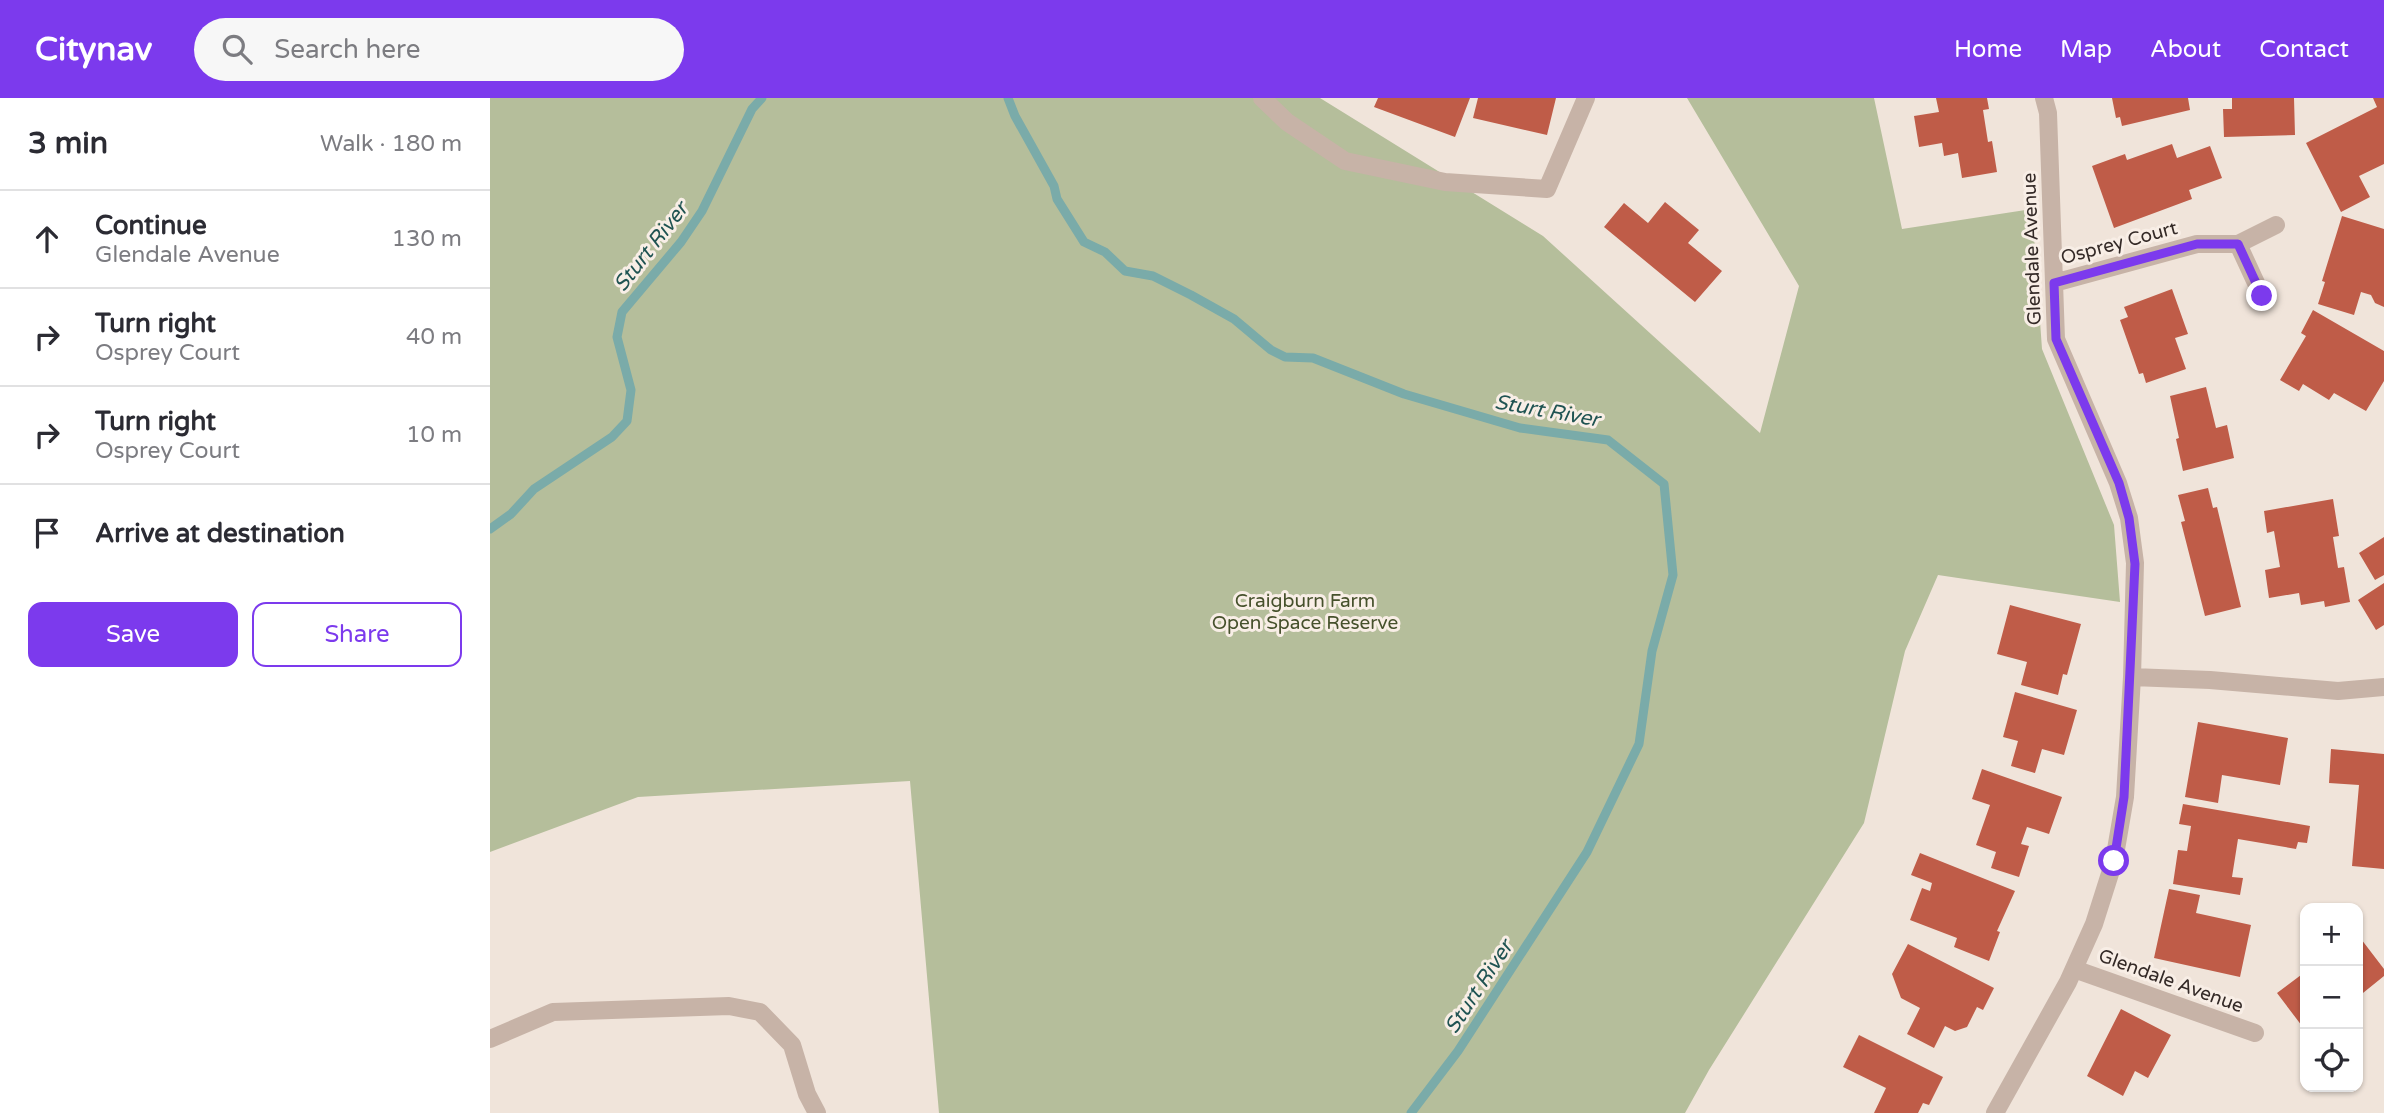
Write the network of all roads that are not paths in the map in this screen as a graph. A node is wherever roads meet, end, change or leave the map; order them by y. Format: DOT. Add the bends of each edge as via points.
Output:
graph roads {
  1 [pos="1262,98"];
  2 [pos="1587,98"];
  3 [pos="2044,98"];
  4 [pos="2276,225"];
  5 [pos="2238,244"];
  6 [pos="2054,283"];
  7 [pos="2262,296"];
  8 [pos="2132,677"];
  9 [pos="2384,687"];
  10 [pos="2074,969"];
  11 [pos="2255,1033"];
  12 [pos="490,1039"];
  13 [pos="817,1113"];
  14 [pos="1995,1113"];
  1 -- 2 [label="street" via="1287,122 1345,161 1445,181 1547,189"];
  3 -- 6 [label="street, Glendale Avenue"];
  4 -- 5 [label="street, Osprey Court"];
  5 -- 6 [label="street, Osprey Court" via="2197,244"];
  5 -- 7 [label="street"];
  6 -- 8 [label="street, Glendale Avenue" via="2056,339 2119,483 2129,518 2135,564"];
  8 -- 9 [label="street" via="2338,691"];
  8 -- 10 [label="street, Glendale Avenue" via="2124,797 2114,861"];
  10 -- 11 [label="street, Glendale Avenue"];
  10 -- 14 [label="street, Glendale Avenue"];
  12 -- 13 [label="street" via="553,1012 729,1006 760,1012 792,1045"];
}
